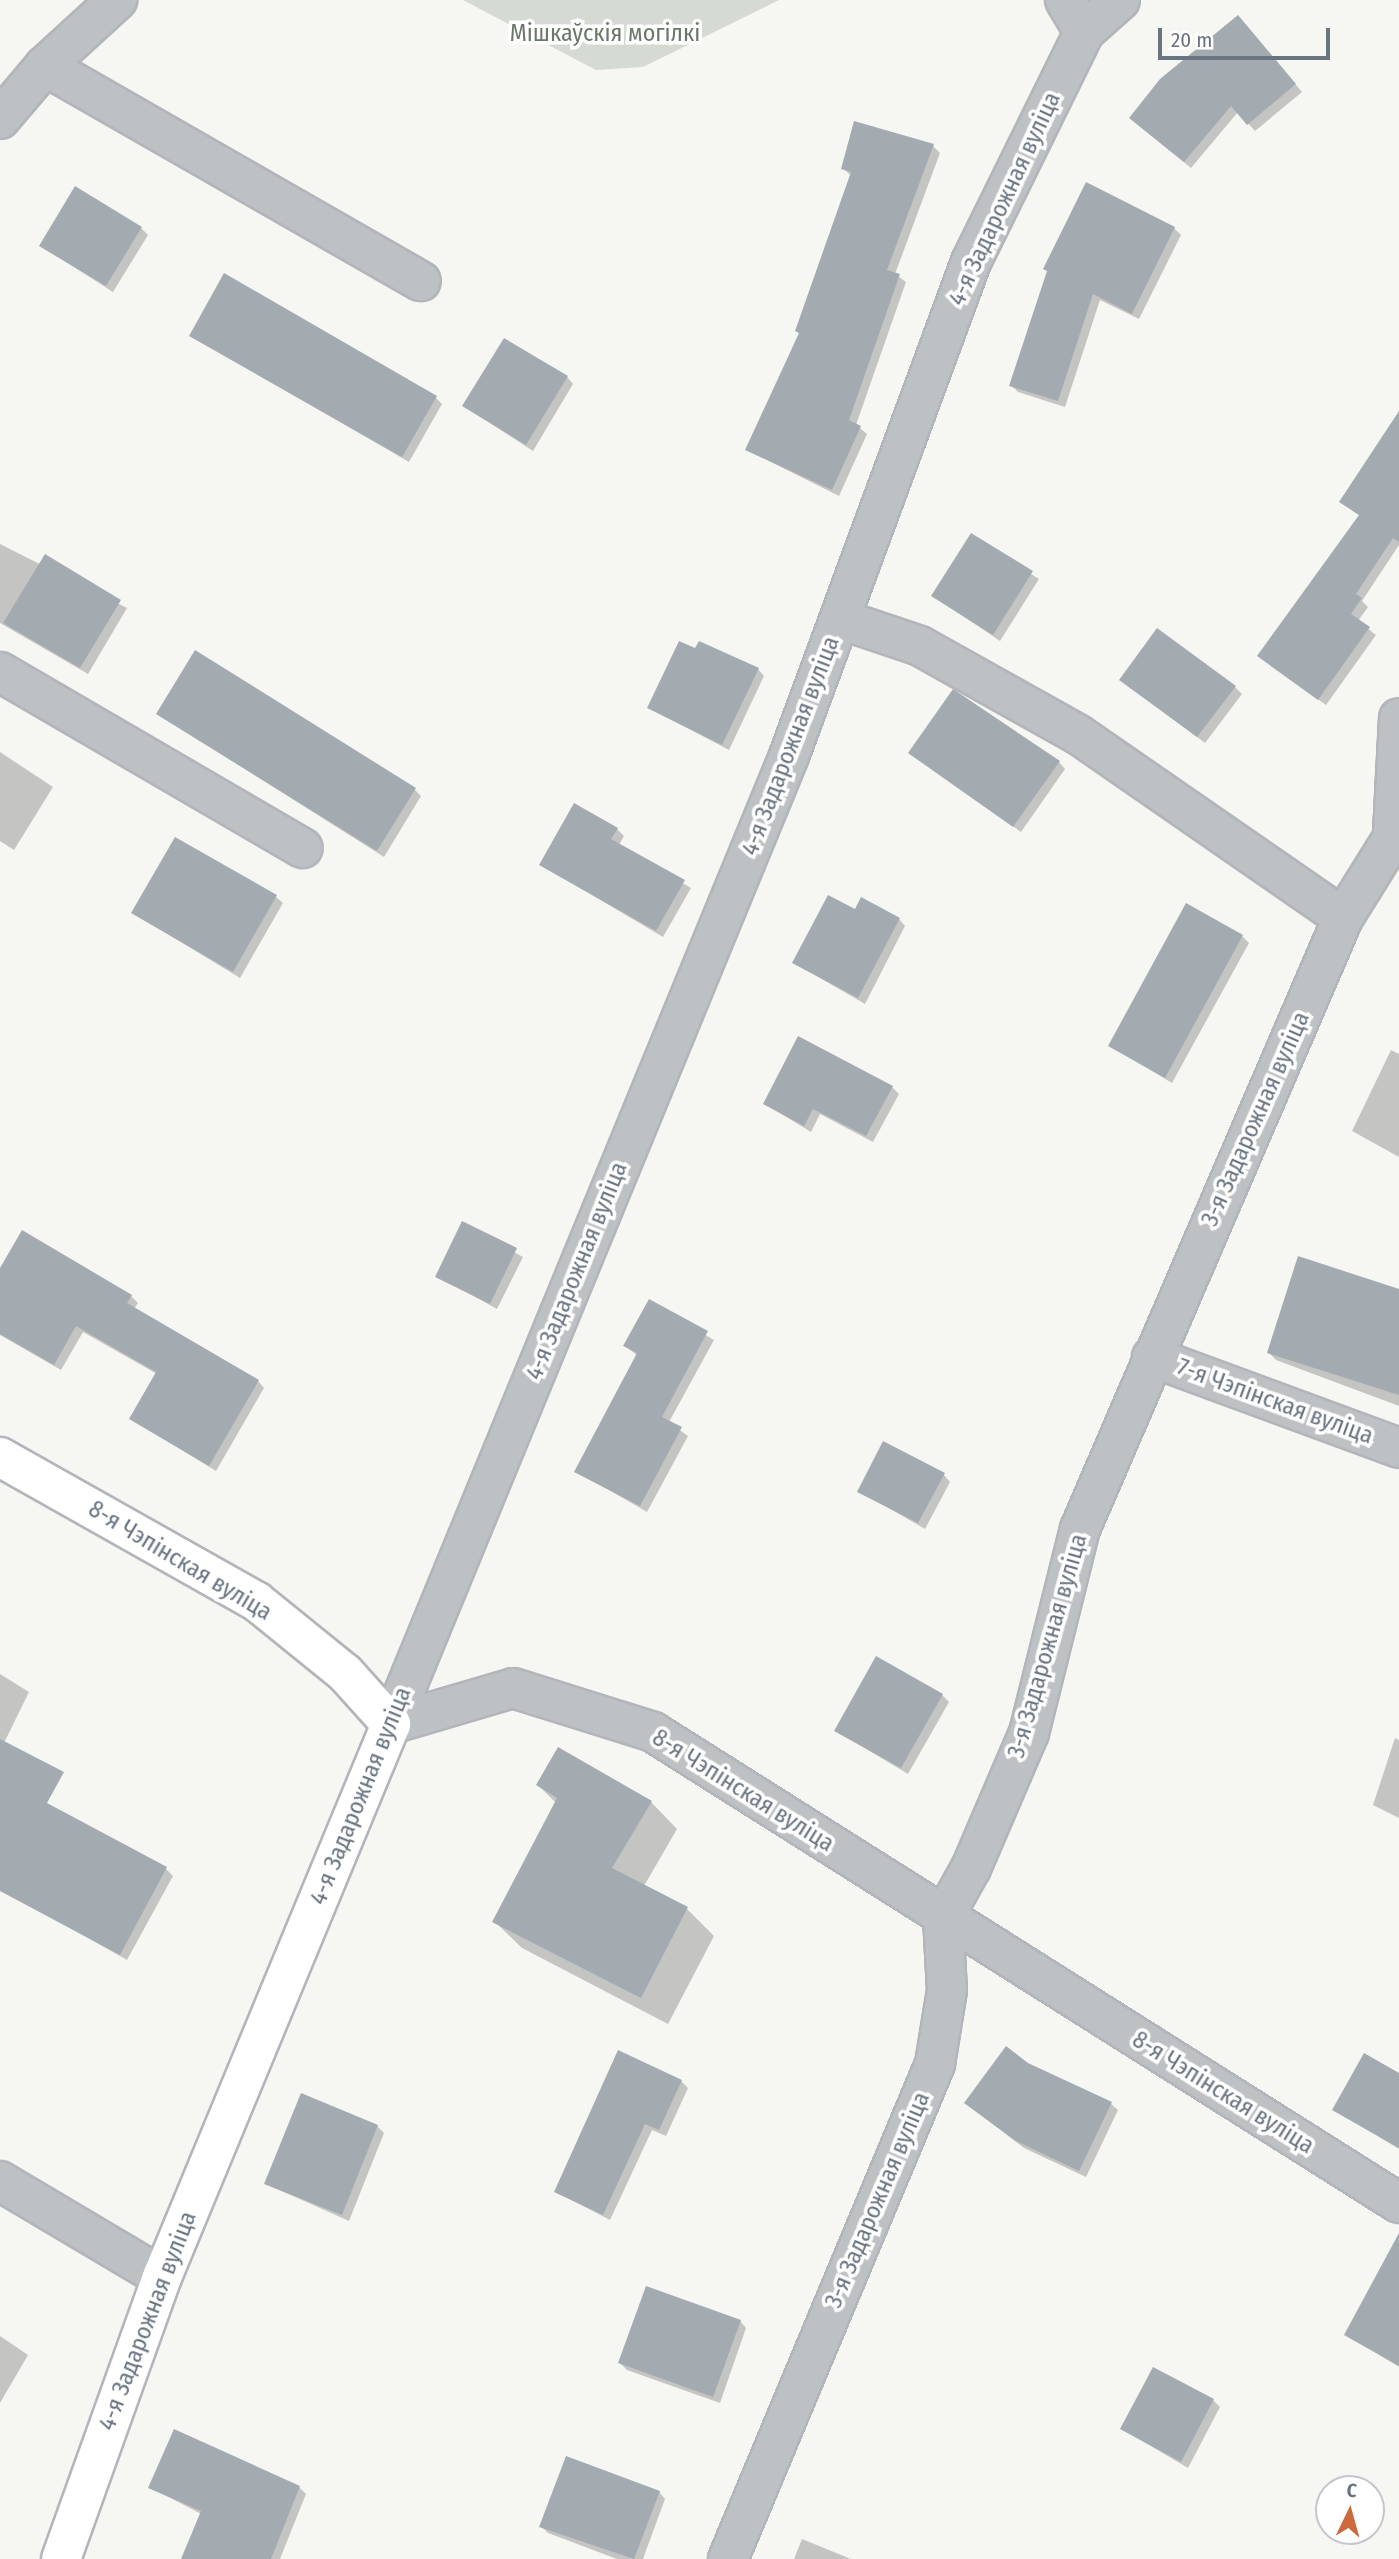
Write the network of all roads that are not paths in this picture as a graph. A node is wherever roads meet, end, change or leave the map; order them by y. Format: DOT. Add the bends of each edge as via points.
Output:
graph roads {
  1 [pos="1065,0"];
  2 [pos="1120,0"];
  3 [pos="102,5"];
  4 [pos="1084,32"];
  5 [pos="45,66"];
  6 [pos="0,119"];
  7 [pos="421,281"];
  8 [pos="840,619"];
  9 [pos="0,672"];
  10 [pos="1399,718"];
  11 [pos="1396,830"];
  12 [pos="302,848"];
  13 [pos="1343,918"];
  14 [pos="1152,1357"];
  15 [pos="1399,1448"];
  16 [pos="0,1457"];
  17 [pos="391,1724"];
  18 [pos="943,1918"];
  19 [pos="0,2181"];
  20 [pos="1399,2203"];
  21 [pos="162,2277"];
  22 [pos="61,2559"];
  23 [pos="728,2559"];
  1 -- 4 [label="street"];
  2 -- 4 [label="street, 4-я Задарожная вуліца"];
  3 -- 5 [label="street"];
  4 -- 8 [label="street, 4-я Задарожная вуліца" via="971,262"];
  5 -- 6 [label="street"];
  5 -- 7 [label="street"];
  8 -- 13 [label="street" via="919,646 1079,735"];
  8 -- 17 [label="street, 4-я Задарожная вуліца" via="779,782"];
  9 -- 12 [label="street"];
  10 -- 11 [label="street"];
  11 -- 13 [label="street, 3-я Задарожная вуліца"];
  13 -- 14 [label="street, 3-я Задарожная вуліца"];
  14 -- 15 [label="street, 7-я Чэпінская вуліца"];
  14 -- 18 [label="street, 3-я Задарожная вуліца" via="1080,1529 1029,1733 971,1868"];
  16 -- 17 [label="main road, 8-я Чэпінская вуліца" via="256,1601 345,1673"];
  17 -- 18 [label="street, 8-я Чэпінская вуліца" via="513,1688 653,1732"];
  17 -- 21 [label="main road, 4-я Задарожная вуліца"];
  18 -- 20 [label="street, 8-я Чэпінская вуліца"];
  18 -- 23 [label="street, 3-я Задарожная вуліца" via="947,1990 935,2064"];
  19 -- 21 [label="street"];
  21 -- 22 [label="main road, 4-я Задарожная вуліца"];
}
